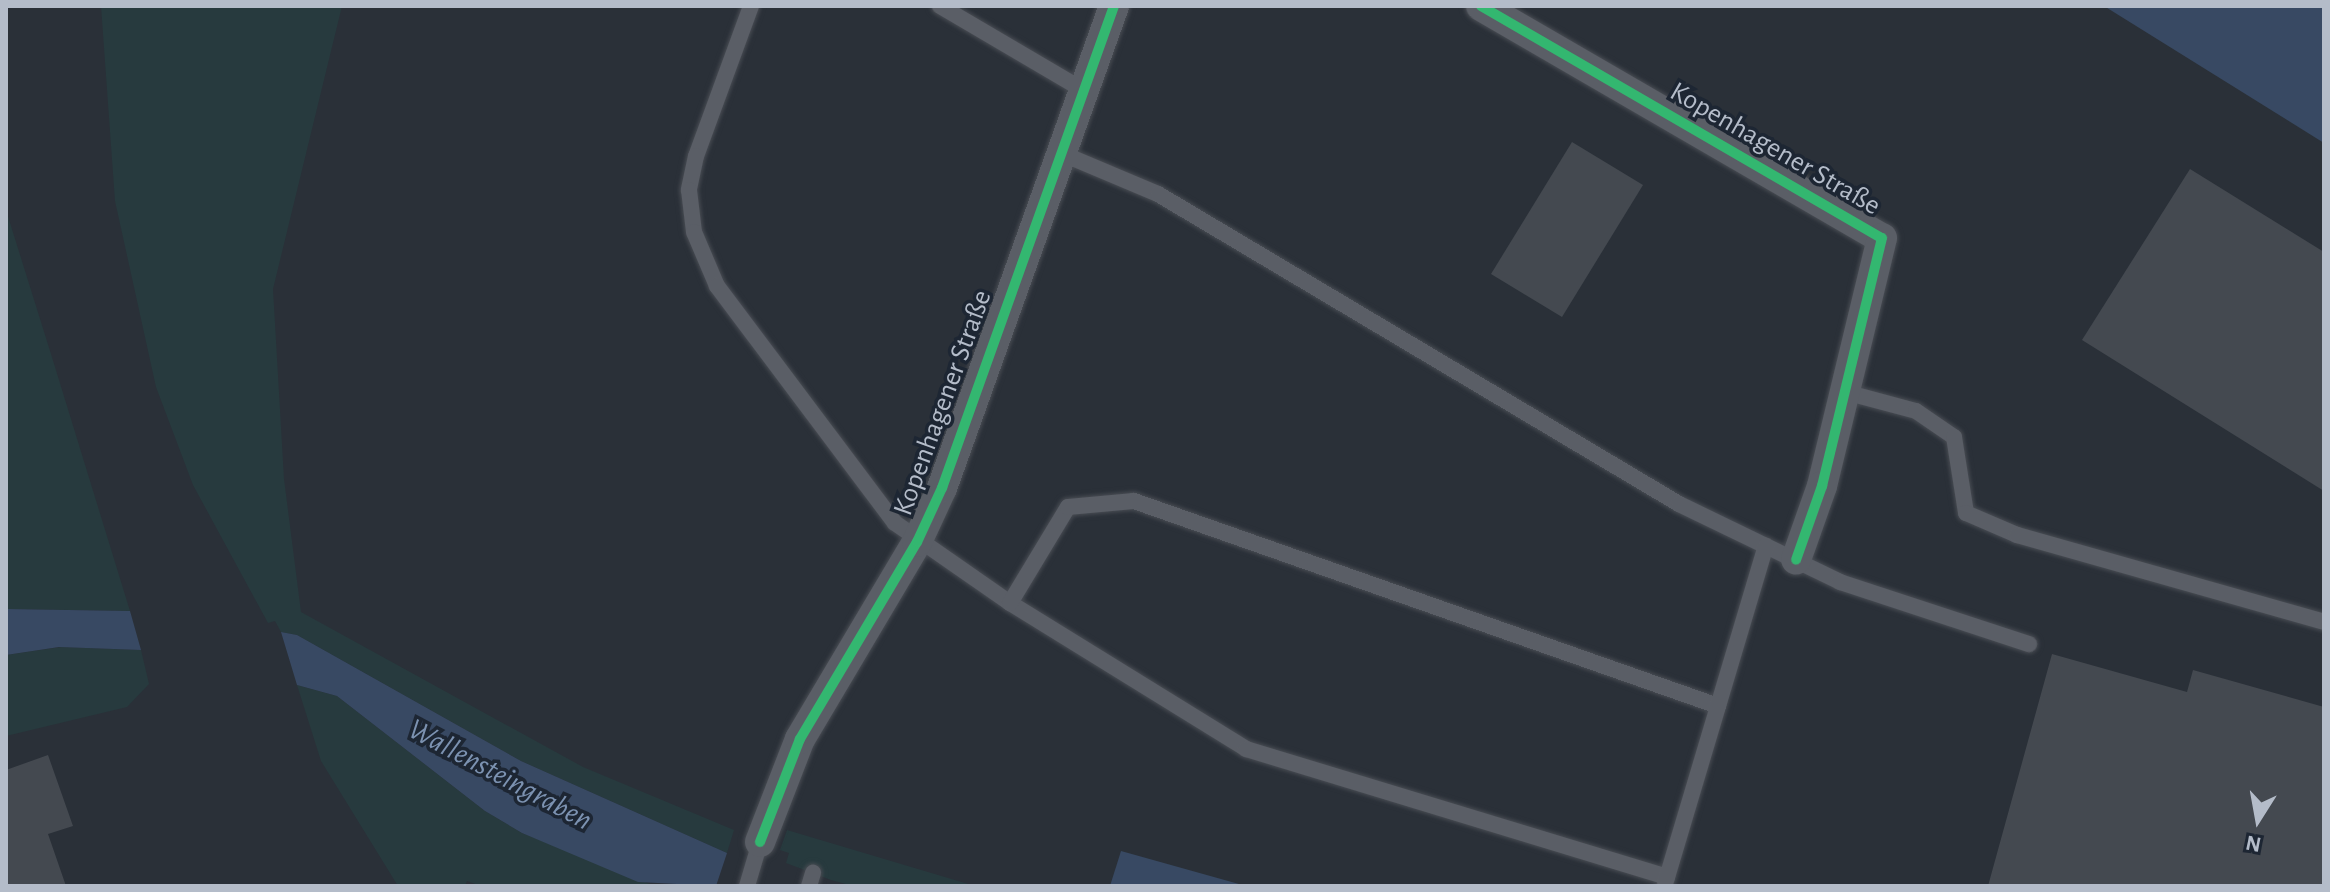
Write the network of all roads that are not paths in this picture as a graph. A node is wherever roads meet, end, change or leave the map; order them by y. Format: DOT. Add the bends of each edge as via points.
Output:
graph roads {
  1 [pos="751,6"];
  2 [pos="940,6"];
  3 [pos="1114,6"];
  4 [pos="1481,6"];
  5 [pos="1085,91"];
  6 [pos="1063,154"];
  7 [pos="1845,392"];
  8 [pos="917,542"];
  9 [pos="1766,546"];
  10 [pos="1796,560"];
  11 [pos="1010,603"];
  12 [pos="2324,622"];
  13 [pos="2029,644"];
  14 [pos="1718,706"];
  15 [pos="760,842"];
  16 [pos="1666,881"];
  17 [pos="747,886"];
  1 -- 8 [label="lane" via="696,156 689,190 694,232 717,286 795,395 895,523"];
  2 -- 5 [label="lane"];
  3 -- 5 [label="street, Kopenhagener Straße"];
  4 -- 7 [label="street, Kopenhagener Straße" via="1882,238"];
  5 -- 6 [label="street, Kopenhagener Straße"];
  6 -- 8 [label="street, Kopenhagener Straße" via="942,488"];
  6 -- 9 [label="lane" via="1158,194 1679,504"];
  7 -- 10 [label="street, Kopenhagener Straße"];
  7 -- 12 [label="lane" via="1916,411 1954,437 1966,513 2017,535"];
  8 -- 11 [label="lane"];
  8 -- 15 [label="street, Kopenhagener Straße" via="800,739"];
  9 -- 10 [label="lane"];
  9 -- 14 [label="lane"];
  10 -- 13 [label="lane" via="1840,582"];
  11 -- 14 [label="lane" via="1068,507 1134,501"];
  11 -- 16 [label="lane" via="1246,749"];
  14 -- 16 [label="lane"];
  15 -- 17 [label="lane"];
}
